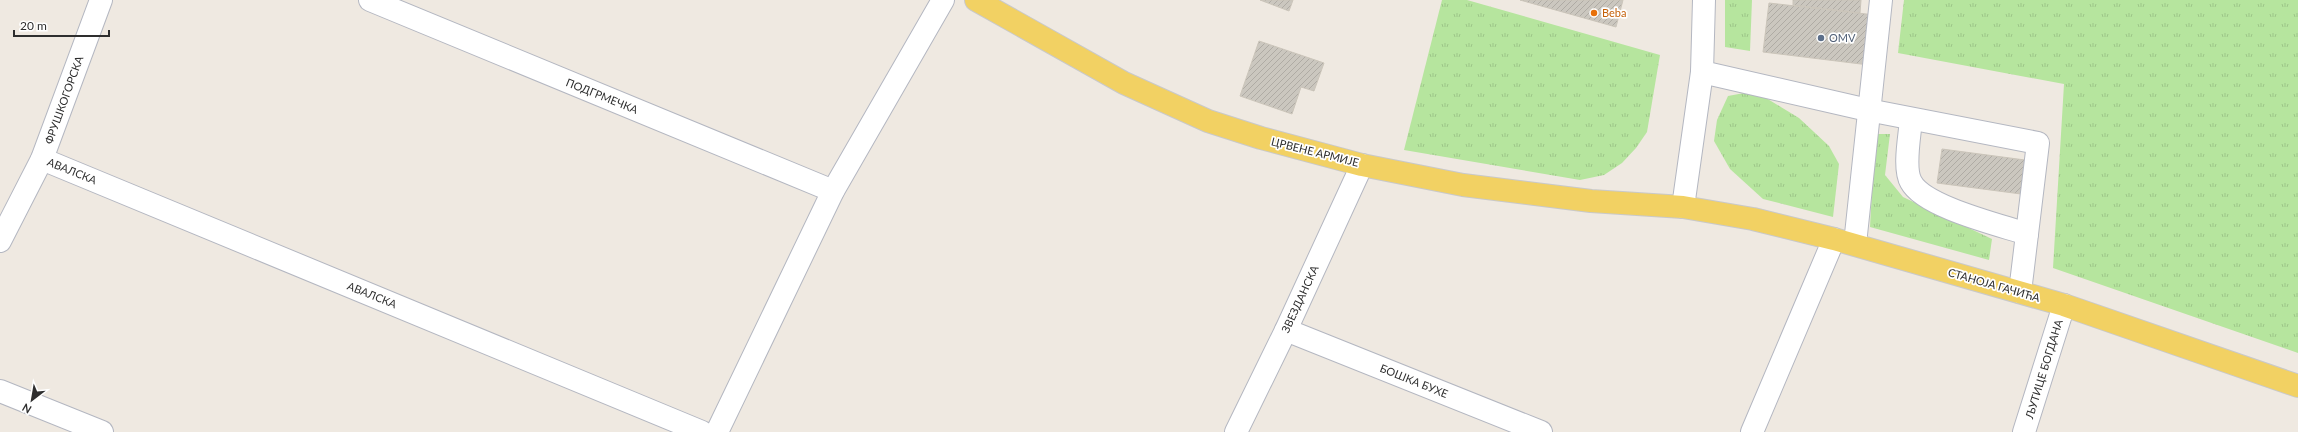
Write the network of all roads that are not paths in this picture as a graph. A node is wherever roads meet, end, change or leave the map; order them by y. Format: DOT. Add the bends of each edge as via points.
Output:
graph roads {
  1 [pos="101,0"];
  2 [pos="370,0"];
  3 [pos="944,0"];
  4 [pos="976,0"];
  5 [pos="1704,0"];
  6 [pos="1881,0"];
  7 [pos="1702,72"];
  8 [pos="1868,110"];
  9 [pos="1911,118"];
  10 [pos="42,159"];
  11 [pos="1362,165"];
  12 [pos="833,191"];
  13 [pos="1683,207"];
  14 [pos="2027,234"];
  15 [pos="1834,239"];
  16 [pos="0,241"];
  17 [pos="1855,244"];
  18 [pos="2020,292"];
  19 [pos="2064,305"];
  20 [pos="1286,330"];
  21 [pos="2298,386"];
  22 [pos="0,390"];
  23 [pos="102,432"];
  24 [pos="702,432"];
  25 [pos="717,432"];
  26 [pos="1236,432"];
  27 [pos="1541,432"];
  28 [pos="1752,432"];
  29 [pos="2024,432"];
  1 -- 10 [label="street, ФРУШКОГОРСКА"];
  2 -- 12 [label="street, ПОДГРМЕЧКА"];
  3 -- 12 [label="street"];
  4 -- 11 [label="main road, ЦРВЕНЕ АРМИЈЕ" via="1124,83 1180,108 1261,138"];
  5 -- 7 [label="street"];
  6 -- 8 [label="street"];
  7 -- 8 [label="street"];
  7 -- 13 [label="street"];
  8 -- 9 [label="street"];
  8 -- 17 [label="street"];
  9 -- 14 [label="street" via="1908,169 1911,183 1926,198"];
  9 -- 14 [label="street" via="2038,143"];
  10 -- 16 [label="street, ФРУШКОГОРСКА"];
  10 -- 24 [label="street, АВАЛСКА"];
  11 -- 13 [label="main road, ЦРВЕНЕ АРМИЈЕ" via="1486,188 1591,201"];
  11 -- 20 [label="street, ЗВЕЗДАНСКА"];
  12 -- 25 [label="street"];
  13 -- 15 [label="main road, СТАНОЈА ГАЧИЋА" via="1753,219"];
  14 -- 18 [label="street"];
  15 -- 17 [label="main road, СТАНОЈА ГАЧИЋА"];
  15 -- 28 [label="street"];
  17 -- 18 [label="main road, СТАНОЈА ГАЧИЋА"];
  18 -- 19 [label="main road, СТАНОЈА ГАЧИЋА"];
  19 -- 21 [label="main road, СТАНОЈА ГАЧИЋА"];
  19 -- 29 [label="street, ЉУТИЦЕ БОГДАНА"];
  20 -- 26 [label="street, ЗВЕЗДАНСКА"];
  20 -- 27 [label="street, БОШКА БУХЕ"];
  22 -- 23 [label="street"];
}
